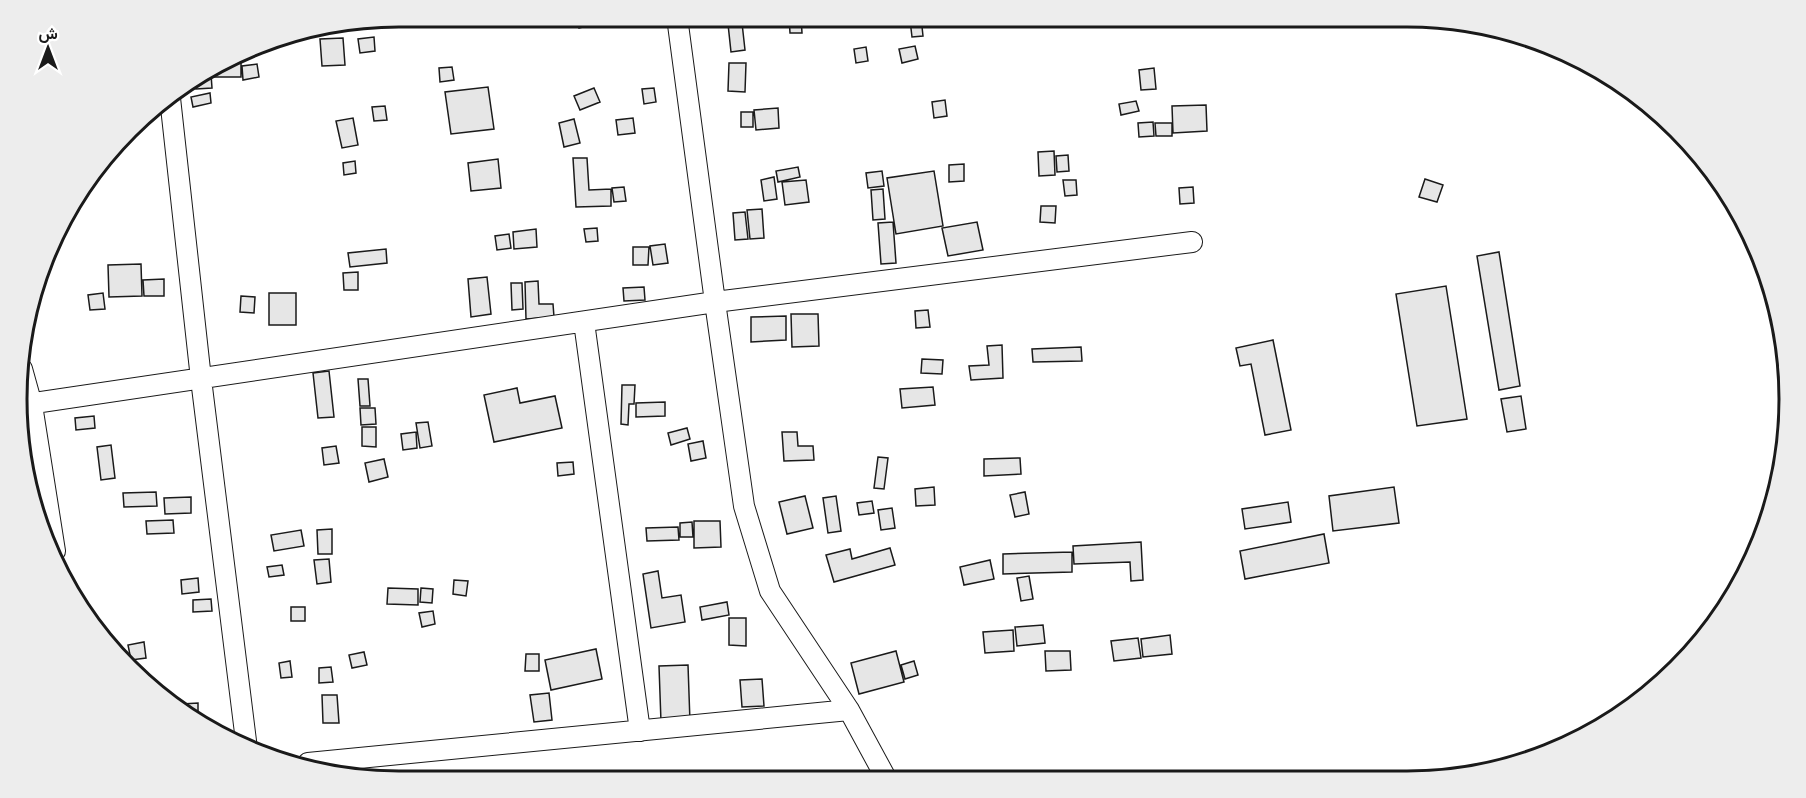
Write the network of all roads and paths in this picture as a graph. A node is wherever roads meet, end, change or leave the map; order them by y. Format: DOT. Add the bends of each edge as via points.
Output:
graph roads {
  1 [pos="678,27"];
  2 [pos="171,106"];
  3 [pos="1192,242"];
  4 [pos="715,302"];
  5 [pos="584,322"];
  6 [pos="201,379"];
  7 [pos="27,405"];
  8 [pos="28,413"];
  9 [pos="48,523"];
  10 [pos="849,710"];
  11 [pos="640,731"];
  12 [pos="246,738"];
  13 [pos="321,763"];
  14 [pos="882,771"];
  1 -- 4 [label="street"];
  2 -- 6 [label="street"];
  3 -- 4 [label="street"];
  4 -- 5 [label="street"];
  4 -- 10 [label="street" via="744,506 770,591"];
  5 -- 6 [label="street"];
  5 -- 11 [label="street"];
  6 -- 7 [label="street"];
  6 -- 12 [label="street"];
  8 -- 9 [label="street"];
  10 -- 11 [label="street"];
  10 -- 14 [label="street"];
  11 -- 13 [label="street"];
}
